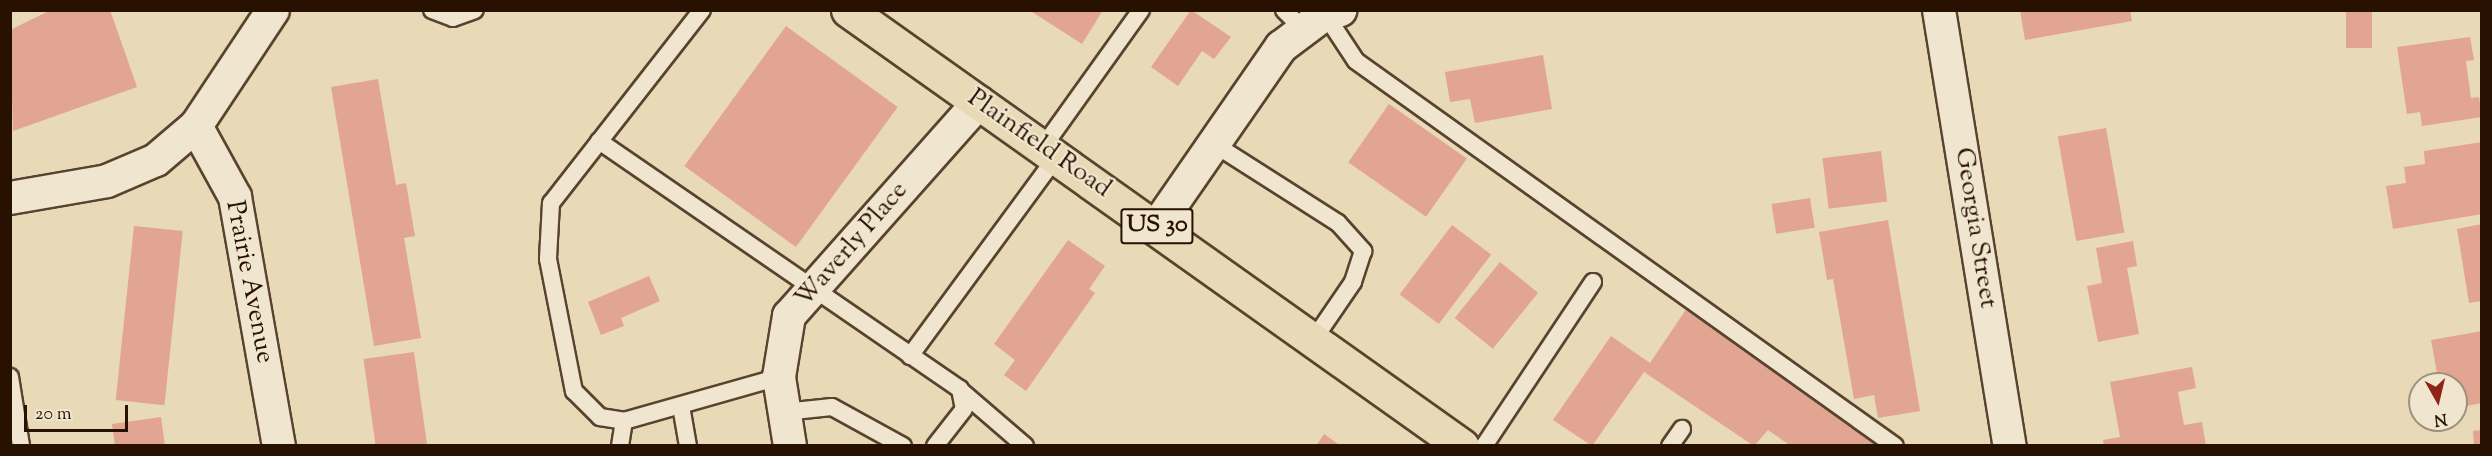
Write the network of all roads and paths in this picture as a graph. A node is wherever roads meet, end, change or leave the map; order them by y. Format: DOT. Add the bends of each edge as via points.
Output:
graph roads {
  1 [pos="273,10"];
  2 [pos="432,10"];
  3 [pos="475,10"];
  4 [pos="702,10"];
  5 [pos="848,10"];
  6 [pos="1141,10"];
  7 [pos="1940,10"];
  8 [pos="1313,16"];
  9 [pos="979,102"];
  10 [pos="196,126"];
  11 [pos="599,141"];
  12 [pos="1214,144"];
  13 [pos="1050,152"];
  14 [pos="10,198"];
  15 [pos="1157,226"];
  16 [pos="1593,282"];
  17 [pos="816,286"];
  18 [pos="1314,339"];
  19 [pos="910,356"];
  20 [pos="779,377"];
  21 [pos="10,378"];
  22 [pos="960,389"];
  23 [pos="681,406"];
  24 [pos="784,412"];
  25 [pos="624,421"];
  26 [pos="1682,429"];
  27 [pos="21,446"];
  28 [pos="279,446"];
  29 [pos="620,446"];
  30 [pos="688,446"];
  31 [pos="790,446"];
  32 [pos="903,446"];
  33 [pos="935,446"];
  34 [pos="1025,446"];
  35 [pos="1462,446"];
  36 [pos="1484,446"];
  37 [pos="1670,446"];
  38 [pos="1895,446"];
  39 [pos="2010,446"];
  1 -- 10 [label="street"];
  2 -- 3 [label="lane" via="453,18"];
  4 -- 11 [label="lane"];
  5 -- 9 [label="main road, Plainfield Road / US 30"];
  6 -- 13 [label="lane"];
  7 -- 39 [label="street, Georgia Street"];
  8 -- 12 [label="street" via="1281,46"];
  8 -- 38 [label="lane" via="1356,61"];
  9 -- 13 [label="main road, Plainfield Road / US 30"];
  9 -- 17 [label="street, Waverly Place"];
  10 -- 14 [label="street" via="156,160 107,181"];
  10 -- 28 [label="street, Prairie Avenue" via="235,197"];
  11 -- 17 [label="lane"];
  11 -- 25 [label="lane" via="550,202 548,259 573,391 600,417"];
  12 -- 15 [label="street"];
  12 -- 18 [label="lane" via="1338,223 1363,251 1353,282"];
  13 -- 15 [label="main road, Plainfield Road / US 30"];
  13 -- 19 [label="lane"];
  15 -- 18 [label="main road, Plainfield Road / US 30"];
  16 -- 36 [label="lane"];
  17 -- 19 [label="lane"];
  17 -- 20 [label="street, Waverly Place" via="789,316"];
  18 -- 35 [label="main road, Plainfield Road / US 30"];
  19 -- 22 [label="lane"];
  20 -- 23 [label="lane"];
  20 -- 24 [label="street, Waverly Place"];
  21 -- 27 [label="lane"];
  22 -- 33 [label="lane" via="964,409"];
  22 -- 34 [label="lane"];
  23 -- 25 [label="lane"];
  23 -- 30 [label="lane"];
  24 -- 31 [label="street, Waverly Place"];
  24 -- 32 [label="lane" via="832,406"];
  25 -- 29 [label="lane"];
  26 -- 37 [label="lane"];
}
